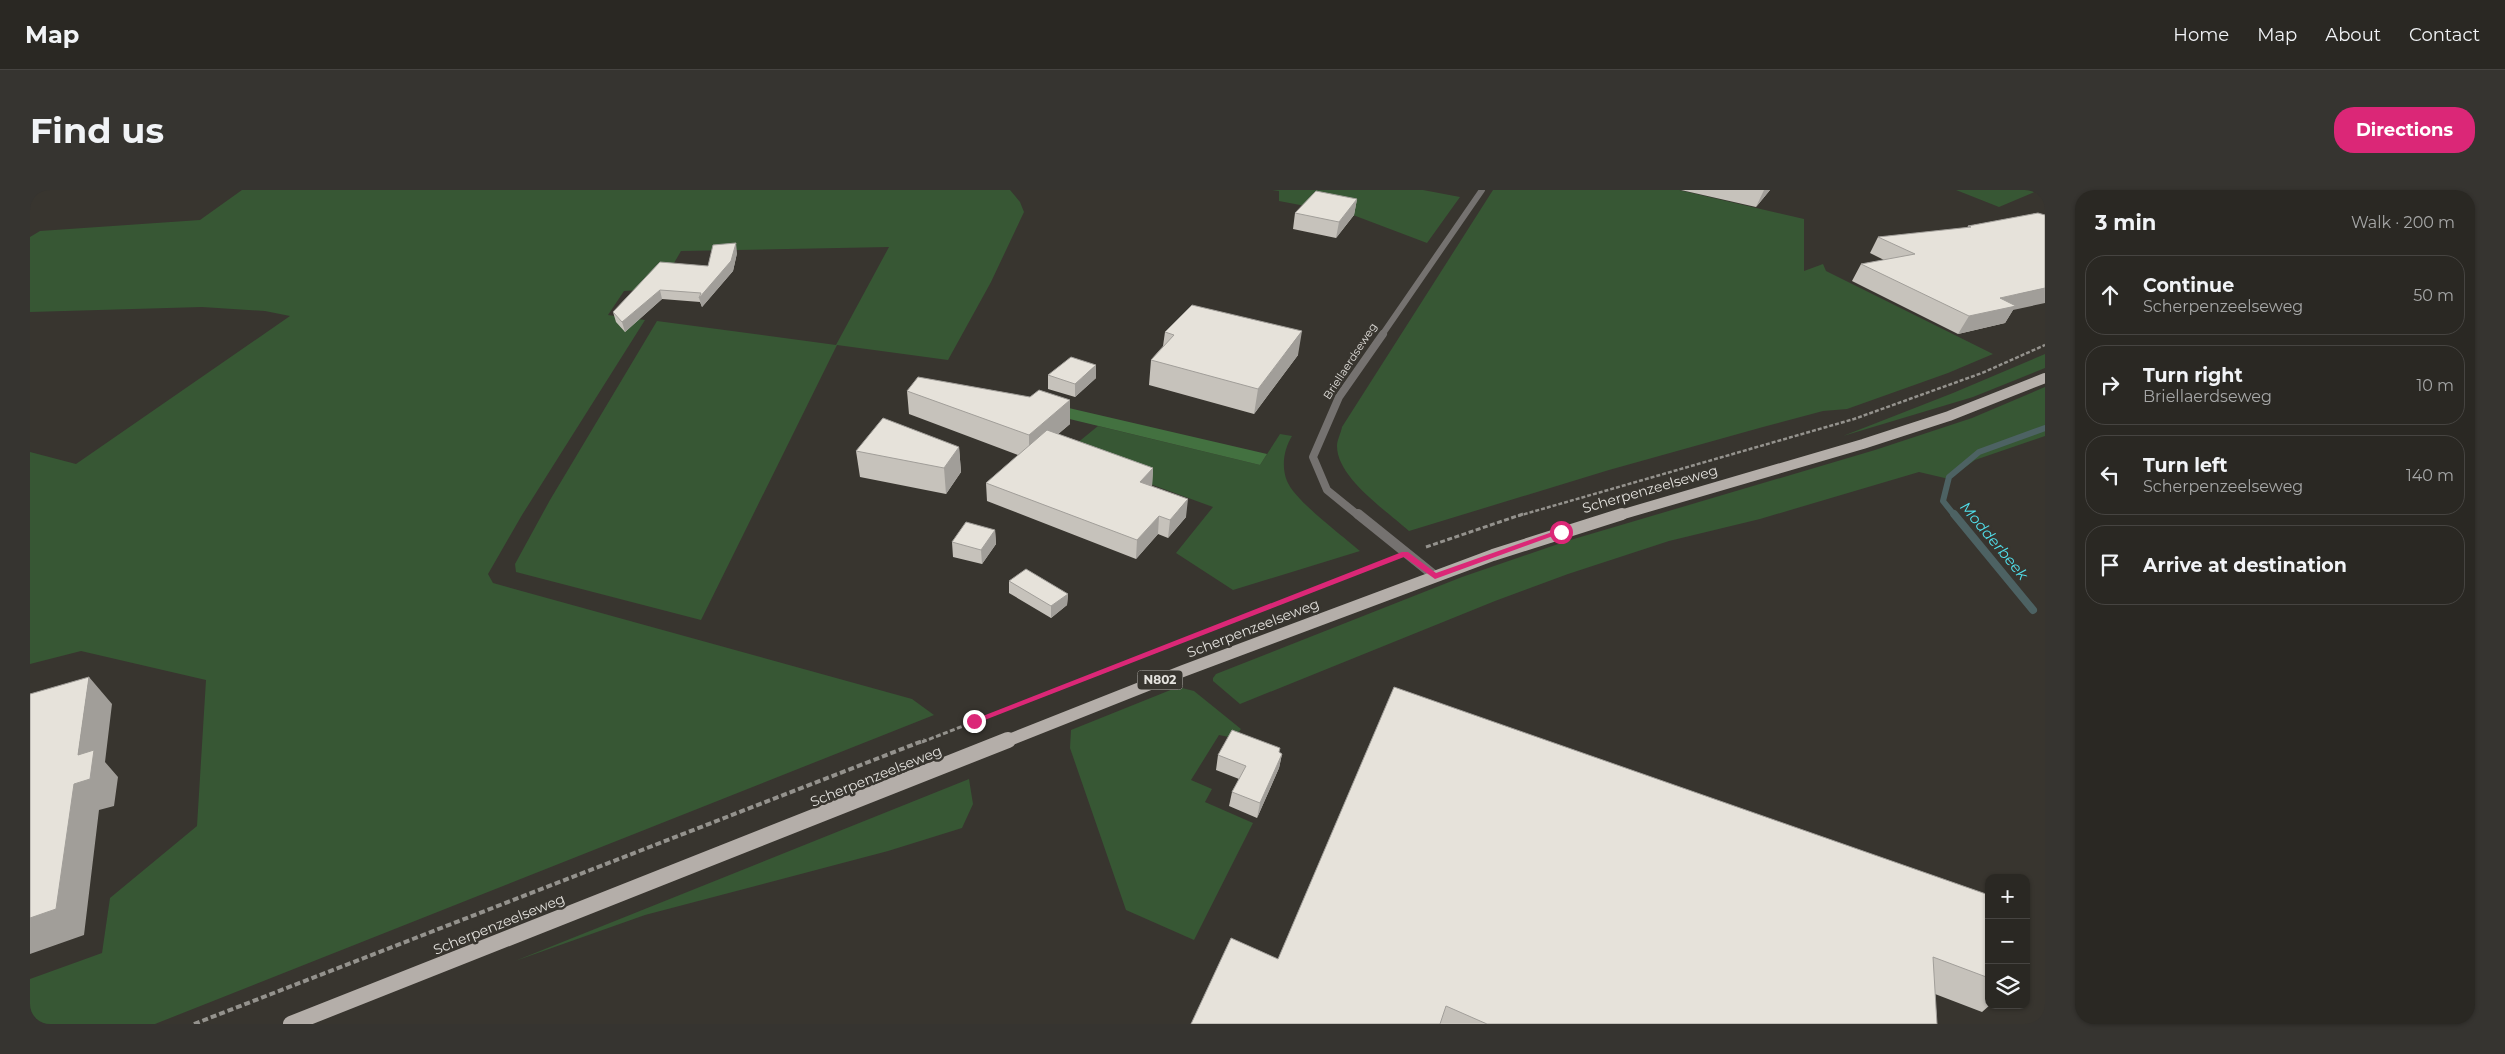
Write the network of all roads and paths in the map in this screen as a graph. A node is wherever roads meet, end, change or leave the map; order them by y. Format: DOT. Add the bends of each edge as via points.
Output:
graph roads {
  1 [pos="1482,190"];
  2 [pos="2045,345"];
  3 [pos="2045,378"];
  4 [pos="1405,554"];
  5 [pos="1435,576"];
  6 [pos="194,1024"];
  7 [pos="291,1024"];
  1 -- 4 [label="street, Briellaerdseweg" via="1340,396 1313,457 1327,490"];
  2 -- 4 [label="path, Scherpenzeelseweg" via="1890,409 1527,512"];
  3 -- 5 [label="main road, Scherpenzeelseweg / N802" via="1949,416 1561,532"];
  4 -- 5 [label="street, Briellaerdseweg"];
  4 -- 6 [label="path, Scherpenzeelseweg"];
  5 -- 7 [label="main road, Scherpenzeelseweg / N802" via="1183,671"];
}
